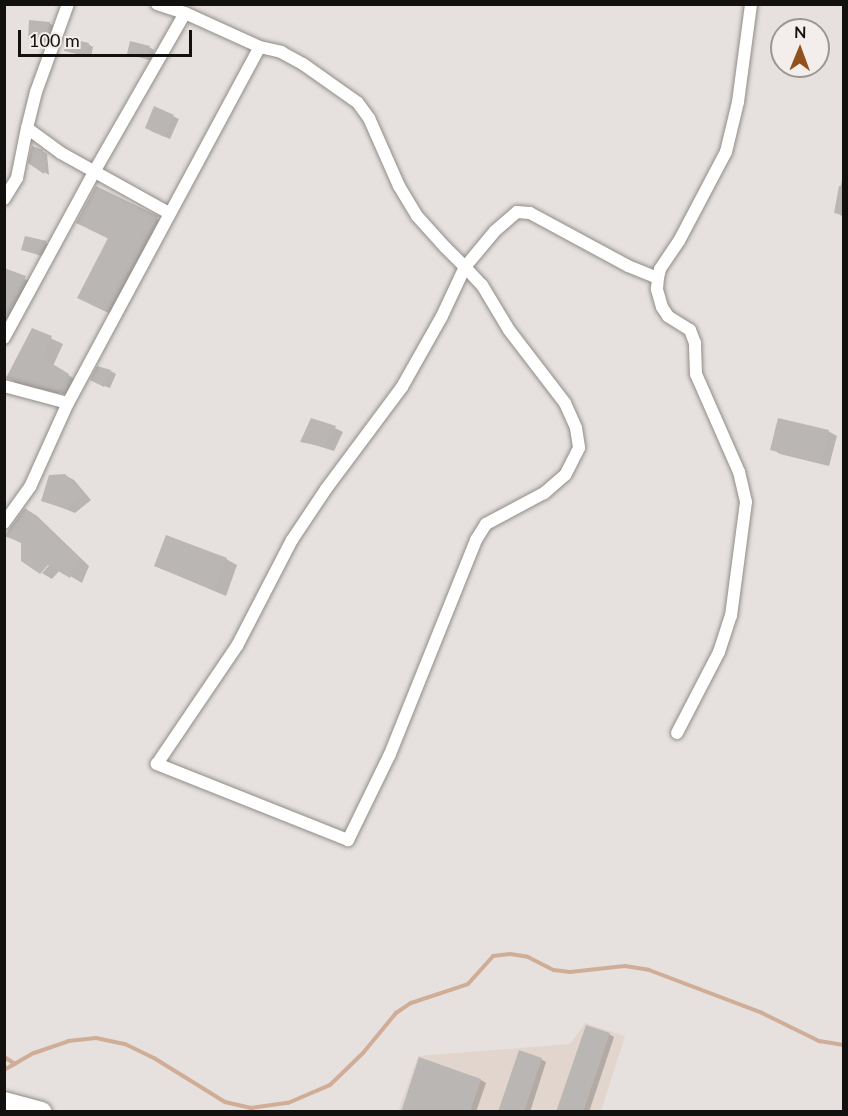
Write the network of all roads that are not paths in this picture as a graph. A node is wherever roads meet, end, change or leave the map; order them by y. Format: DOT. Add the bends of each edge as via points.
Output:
graph roads {
  1 [pos="68,4"];
  2 [pos="157,4"];
  3 [pos="751,4"];
  4 [pos="185,13"];
  5 [pos="260,47"];
  6 [pos="27,128"];
  7 [pos="94,172"];
  8 [pos="4,199"];
  9 [pos="169,213"];
  10 [pos="465,267"];
  11 [pos="658,278"];
  12 [pos="4,338"];
  13 [pos="4,386"];
  14 [pos="68,403"];
  15 [pos="4,523"];
  16 [pos="677,733"];
  17 [pos="4,1102"];
  18 [pos="41,1112"];
  1 -- 6 [label="street"];
  2 -- 4 [label="street"];
  3 -- 11 [label="street" via="738,102 726,152"];
  4 -- 5 [label="street"];
  4 -- 7 [label="street"];
  5 -- 9 [label="street"];
  5 -- 10 [label="street" via="281,52 303,64 358,103 417,216"];
  6 -- 7 [label="street"];
  6 -- 8 [label="street" via="17,178"];
  7 -- 9 [label="street"];
  7 -- 12 [label="street"];
  9 -- 14 [label="street"];
  10 -- 10 [label="street" via="402,387 292,540 237,646 157,764 348,840 390,754 476,540 486,524 544,493 565,475 579,448 576,428 565,403 509,330 482,285"];
  10 -- 11 [label="street" via="510,216 523,212"];
  11 -- 16 [label="street" via="662,307 668,316 690,330 695,344 696,374 739,472 746,502 731,616 719,652"];
  13 -- 14 [label="street"];
  14 -- 15 [label="street" via="30,487"];
  17 -- 18 [label="highway"];
}
